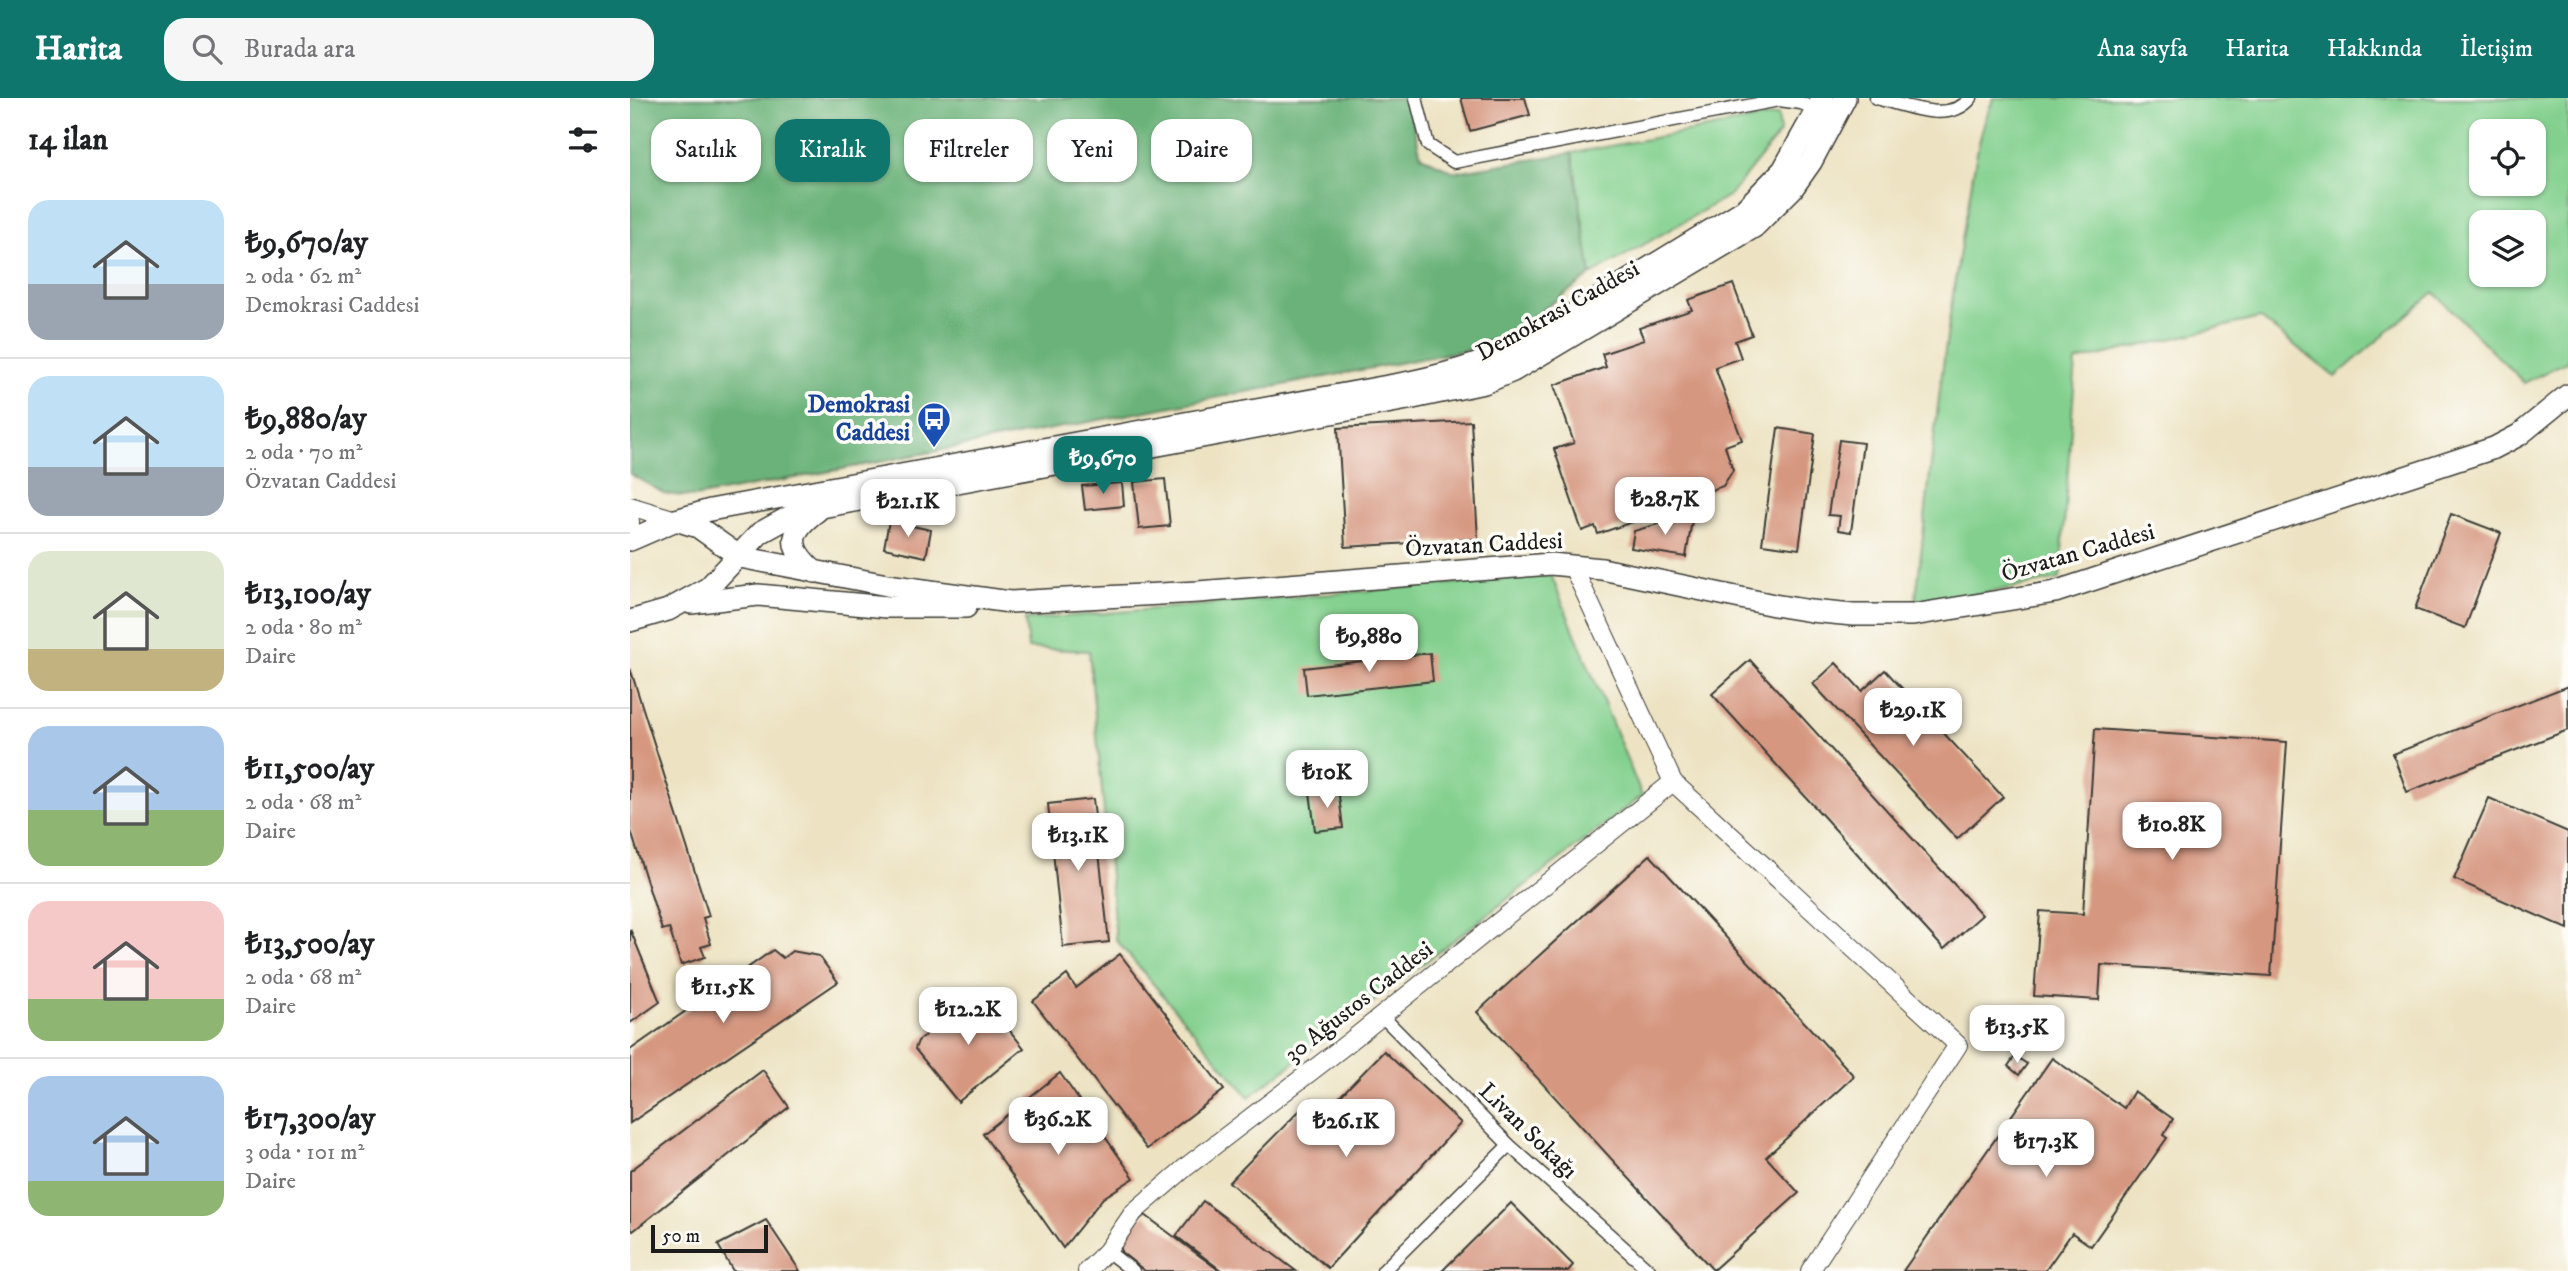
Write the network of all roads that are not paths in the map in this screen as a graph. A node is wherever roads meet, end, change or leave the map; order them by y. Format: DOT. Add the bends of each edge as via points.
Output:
graph roads {
  1 [pos="1416,98"];
  2 [pos="1845,98"];
  3 [pos="1877,98"];
  4 [pos="1971,98"];
  5 [pos="1820,104"];
  6 [pos="2568,395"];
  7 [pos="630,506"];
  8 [pos="822,508"];
  9 [pos="676,520"];
  10 [pos="712,539"];
  11 [pos="630,540"];
  12 [pos="740,557"];
  13 [pos="1572,565"];
  14 [pos="815,572"];
  15 [pos="708,588"];
  16 [pos="630,601"];
  17 [pos="1010,602"];
  18 [pos="675,607"];
  19 [pos="630,621"];
  20 [pos="1673,782"];
  21 [pos="1382,1016"];
  22 [pos="1509,1145"];
  23 [pos="1107,1251"];
  24 [pos="1087,1271"];
  25 [pos="1133,1271"];
  26 [pos="1383,1271"];
  27 [pos="1650,1271"];
  28 [pos="1810,1271"];
  1 -- 5 [label="street" via="1428,145 1454,162 1779,100"];
  2 -- 8 [label="main road, Demokrasi Caddesi" via="1792,190 1754,227 1513,371 1484,383"];
  3 -- 4 [label="street" via="1947,112 1963,108"];
  5 -- 9 [label="main road, Demokrasi Caddesi" via="1783,170 1744,210 1536,337 1482,363 1410,382 854,482"];
  6 -- 13 [label="main road, Özvatan Caddesi" via="2519,435 2494,448 2088,582 2018,599 1913,615 1853,615 1774,605"];
  7 -- 9 [label="street"];
  8 -- 12 [label="main road, Demokrasi Caddesi" via="780,520 754,539"];
  8 -- 14 [label="main road" via="801,523 795,540 797,554"];
  9 -- 10 [label="main road" via="698,527"];
  9 -- 11 [label="main road, Demokrasi Caddesi"];
  10 -- 12 [label="main road"];
  10 -- 15 [label="main road" via="716,570"];
  12 -- 14 [label="main road, Özvatan Caddesi"];
  12 -- 15 [label="main road, Demokrasi Caddesi"];
  13 -- 17 [label="main road, Özvatan Caddesi"];
  13 -- 20 [label="street"];
  14 -- 17 [label="main road, Özvatan Caddesi"];
  15 -- 18 [label="main road, Demokrasi Caddesi"];
  16 -- 18 [label="main road" via="642,608"];
  17 -- 18 [label="main road" via="921,609 758,594"];
  18 -- 19 [label="main road, Demokrasi Caddesi"];
  20 -- 21 [label="street, 30 Ağustos Caddesi"];
  20 -- 28 [label="street" via="1958,1045"];
  21 -- 22 [label="street, Livan Sokağı"];
  21 -- 23 [label="street, 30 Ağustos Caddesi" via="1186,1167 1134,1212"];
  22 -- 26 [label="street"];
  22 -- 27 [label="street, Livan Sokağı"];
  23 -- 24 [label="street, 30 Ağustos Caddesi"];
  23 -- 25 [label="street"];
}
